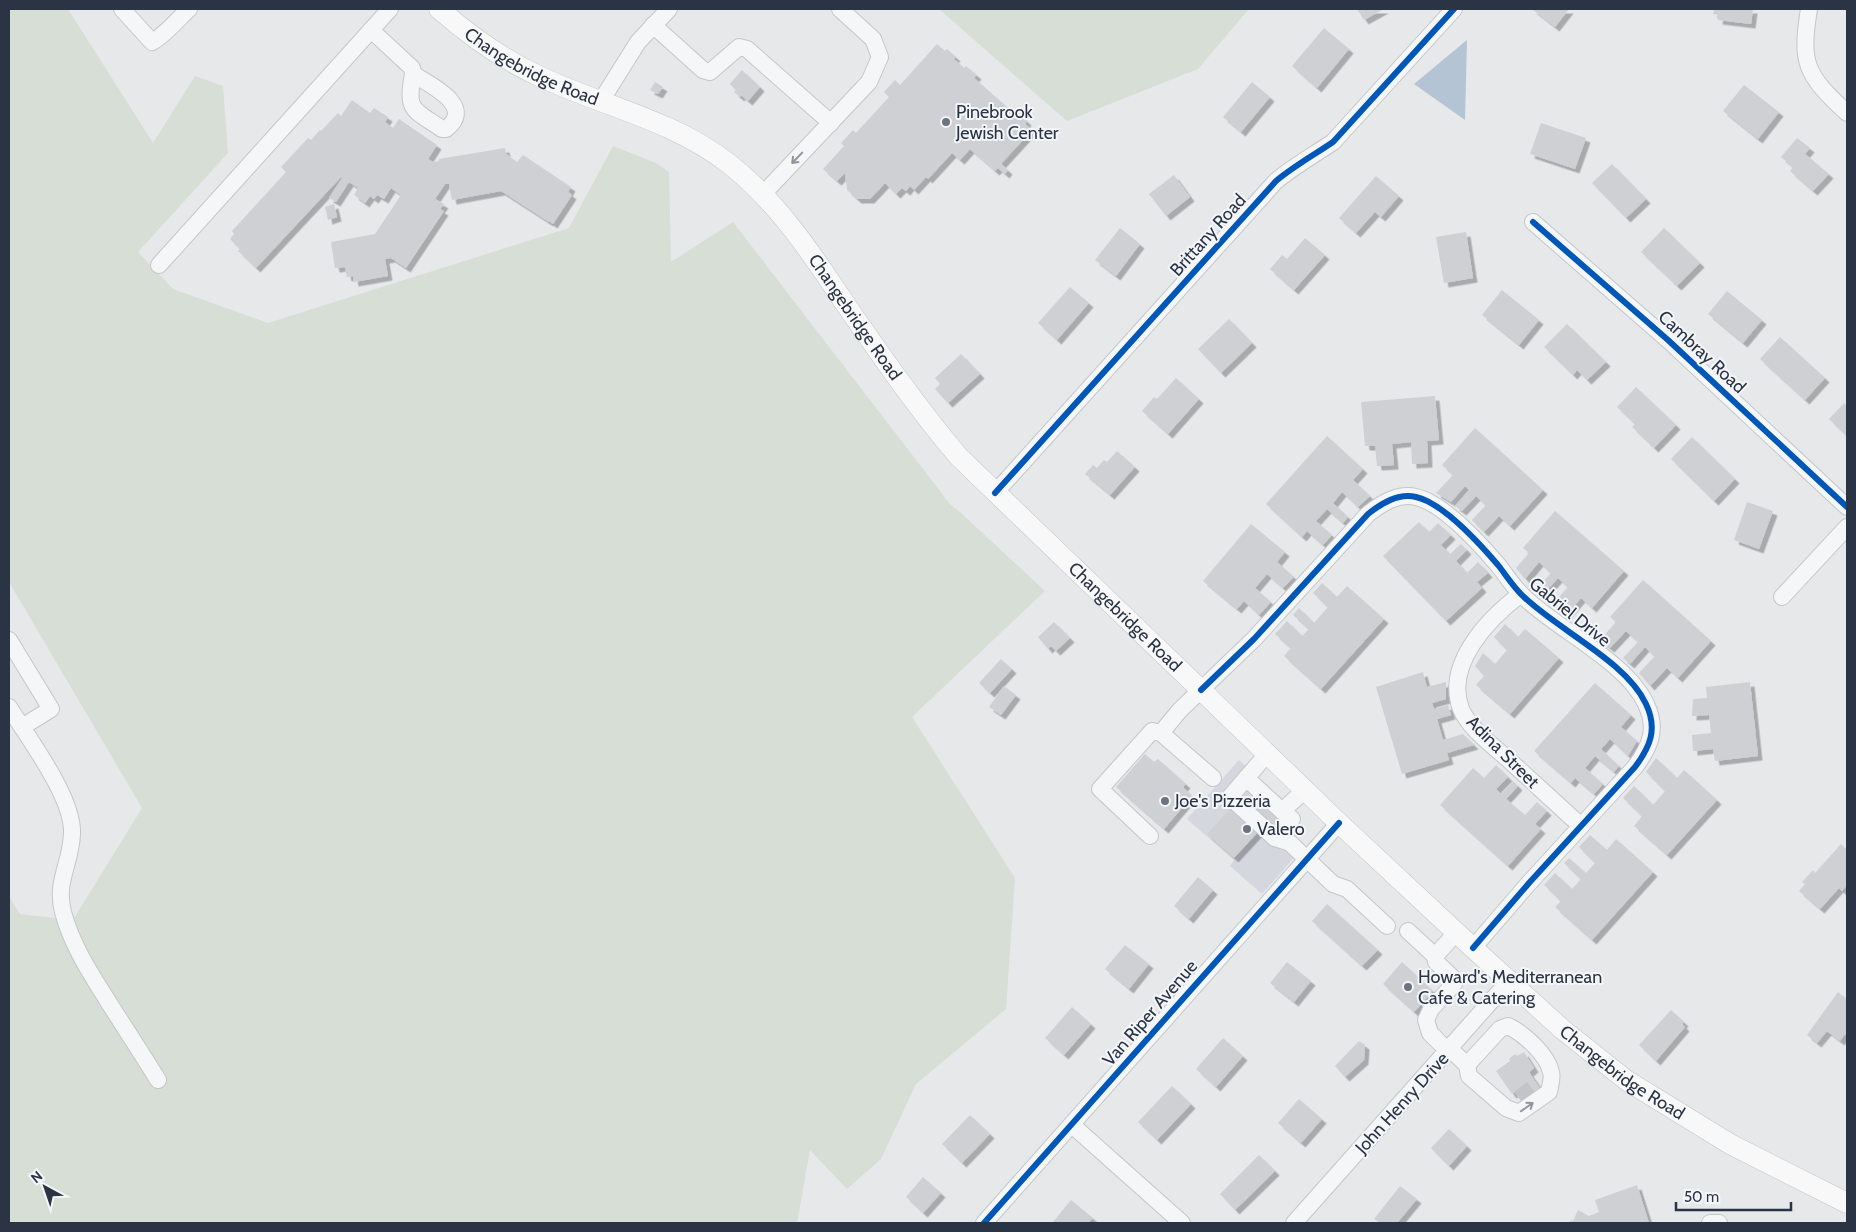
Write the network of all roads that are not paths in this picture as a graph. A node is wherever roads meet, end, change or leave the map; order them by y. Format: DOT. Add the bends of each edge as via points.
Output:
graph roads {
  1 [pos="122,9"];
  2 [pos="190,9"];
  3 [pos="390,9"];
  4 [pos="439,9"];
  5 [pos="669,9"];
  6 [pos="840,9"];
  7 [pos="1454,9"];
  8 [pos="1809,9"];
  9 [pos="654,25"];
  10 [pos="371,30"];
  11 [pos="413,74"];
  12 [pos="601,101"];
  13 [pos="1847,112"];
  14 [pos="831,123"];
  15 [pos="763,194"];
  16 [pos="1533,222"];
  17 [pos="159,265"];
  18 [pos="994,493"];
  19 [pos="1847,507"];
  20 [pos="1847,527"];
  21 [pos="1521,594"];
  22 [pos="1782,598"];
  23 [pos="9,640"];
  24 [pos="1201,690"];
  25 [pos="9,707"];
  26 [pos="22,727"];
  27 [pos="1161,733"];
  28 [pos="1267,754"];
  29 [pos="1213,778"];
  30 [pos="1246,778"];
  31 [pos="1305,790"];
  32 [pos="1282,811"];
  33 [pos="1339,823"];
  34 [pos="1581,826"];
  35 [pos="1150,836"];
  36 [pos="1275,838"];
  37 [pos="1307,858"];
  38 [pos="1387,926"];
  39 [pos="1408,931"];
  40 [pos="1456,933"];
  41 [pos="1473,948"];
  42 [pos="1435,956"];
  43 [pos="1509,981"];
  44 [pos="1449,1050"];
  45 [pos="1467,1065"];
  46 [pos="1552,1072"];
  47 [pos="158,1080"];
  48 [pos="1538,1084"];
  49 [pos="1072,1125"];
  50 [pos="1847,1203"];
  51 [pos="984,1223"];
  52 [pos="1182,1223"];
  53 [pos="1294,1223"];
  54 [pos="1710,1223"];
  55 [pos="1719,1223"];
  1 -- 2 [label="street" via="152,42"];
  3 -- 10 [label="street"];
  4 -- 12 [label="main road, Changebridge Road" via="474,38 510,61 542,78"];
  5 -- 9 [label="street"];
  6 -- 14 [label="street" via="873,39 880,57 869,82"];
  7 -- 18 [label="street, Brittany Road" via="1333,142 1293,167 1276,182"];
  8 -- 13 [label="street" via="1804,47 1811,72"];
  9 -- 12 [label="street" via="638,42"];
  9 -- 14 [label="street" via="703,70 710,72 739,47 747,48"];
  10 -- 11 [label="street" via="412,68"];
  10 -- 17 [label="street"];
  12 -- 15 [label="main road, Changebridge Road" via="674,130 702,145"];
  14 -- 15 [label="street, one-way"];
  15 -- 18 [label="main road, Changebridge Road" via="821,267 925,418"];
  16 -- 19 [label="street, Cambray Road" via="1668,340"];
  18 -- 24 [label="main road, Changebridge Road"];
  20 -- 22 [label="street"];
  21 -- 24 [label="street, Gabriel Drive" via="1471,536 1446,514 1426,500 1405,496 1395,498 1385,501 1368,514 1254,639"];
  21 -- 34 [label="street, Adina Street" via="1496,615 1470,648 1461,667 1458,698 1466,718 1482,736"];
  21 -- 34 [label="street, Gabriel Drive" via="1633,684 1652,721 1646,752"];
  23 -- 26 [label="street" via="52,709"];
  24 -- 27 [label="street, Gabriel Drive"];
  24 -- 28 [label="main road, Changebridge Road"];
  25 -- 26 [label="street"];
  26 -- 47 [label="street" via="51,775 70,818 72,834 59,896 72,938 83,962"];
  27 -- 29 [label="street"];
  27 -- 35 [label="street" via="1152,731 1100,790"];
  28 -- 30 [label="street"];
  28 -- 31 [label="main road, Changebridge Road"];
  30 -- 32 [label="street"];
  30 -- 36 [label="street" via="1230,797"];
  31 -- 32 [label="street"];
  31 -- 33 [label="main road, Changebridge Road"];
  32 -- 36 [label="street" via="1292,820"];
  33 -- 37 [label="street, Van Riper Avenue"];
  33 -- 40 [label="main road, Changebridge Road"];
  34 -- 41 [label="street, Gabriel Drive"];
  36 -- 37 [label="street" via="1290,843"];
  37 -- 38 [label="street" via="1333,884 1347,889"];
  37 -- 49 [label="street, Van Riper Avenue"];
  39 -- 42 [label="street"];
  40 -- 41 [label="main road, Changebridge Road"];
  40 -- 42 [label="street"];
  41 -- 43 [label="main road, Changebridge Road"];
  42 -- 44 [label="street" via="1436,962 1452,977 1454,984 1430,1009 1426,1020 1430,1033"];
  43 -- 44 [label="street, John Henry Drive"];
  43 -- 50 [label="main road, Changebridge Road" via="1626,1080 1730,1144"];
  44 -- 45 [label="street"];
  44 -- 53 [label="street, John Henry Drive"];
  45 -- 46 [label="street" via="1500,1030 1508,1026 1541,1052"];
  45 -- 46 [label="street, one-way" via="1469,1076 1512,1103 1519,1112 1549,1092"];
  46 -- 48 [label="street"];
  49 -- 51 [label="street, Van Riper Avenue"];
  49 -- 52 [label="street"];
  54 -- 55 [label="street"];
}
